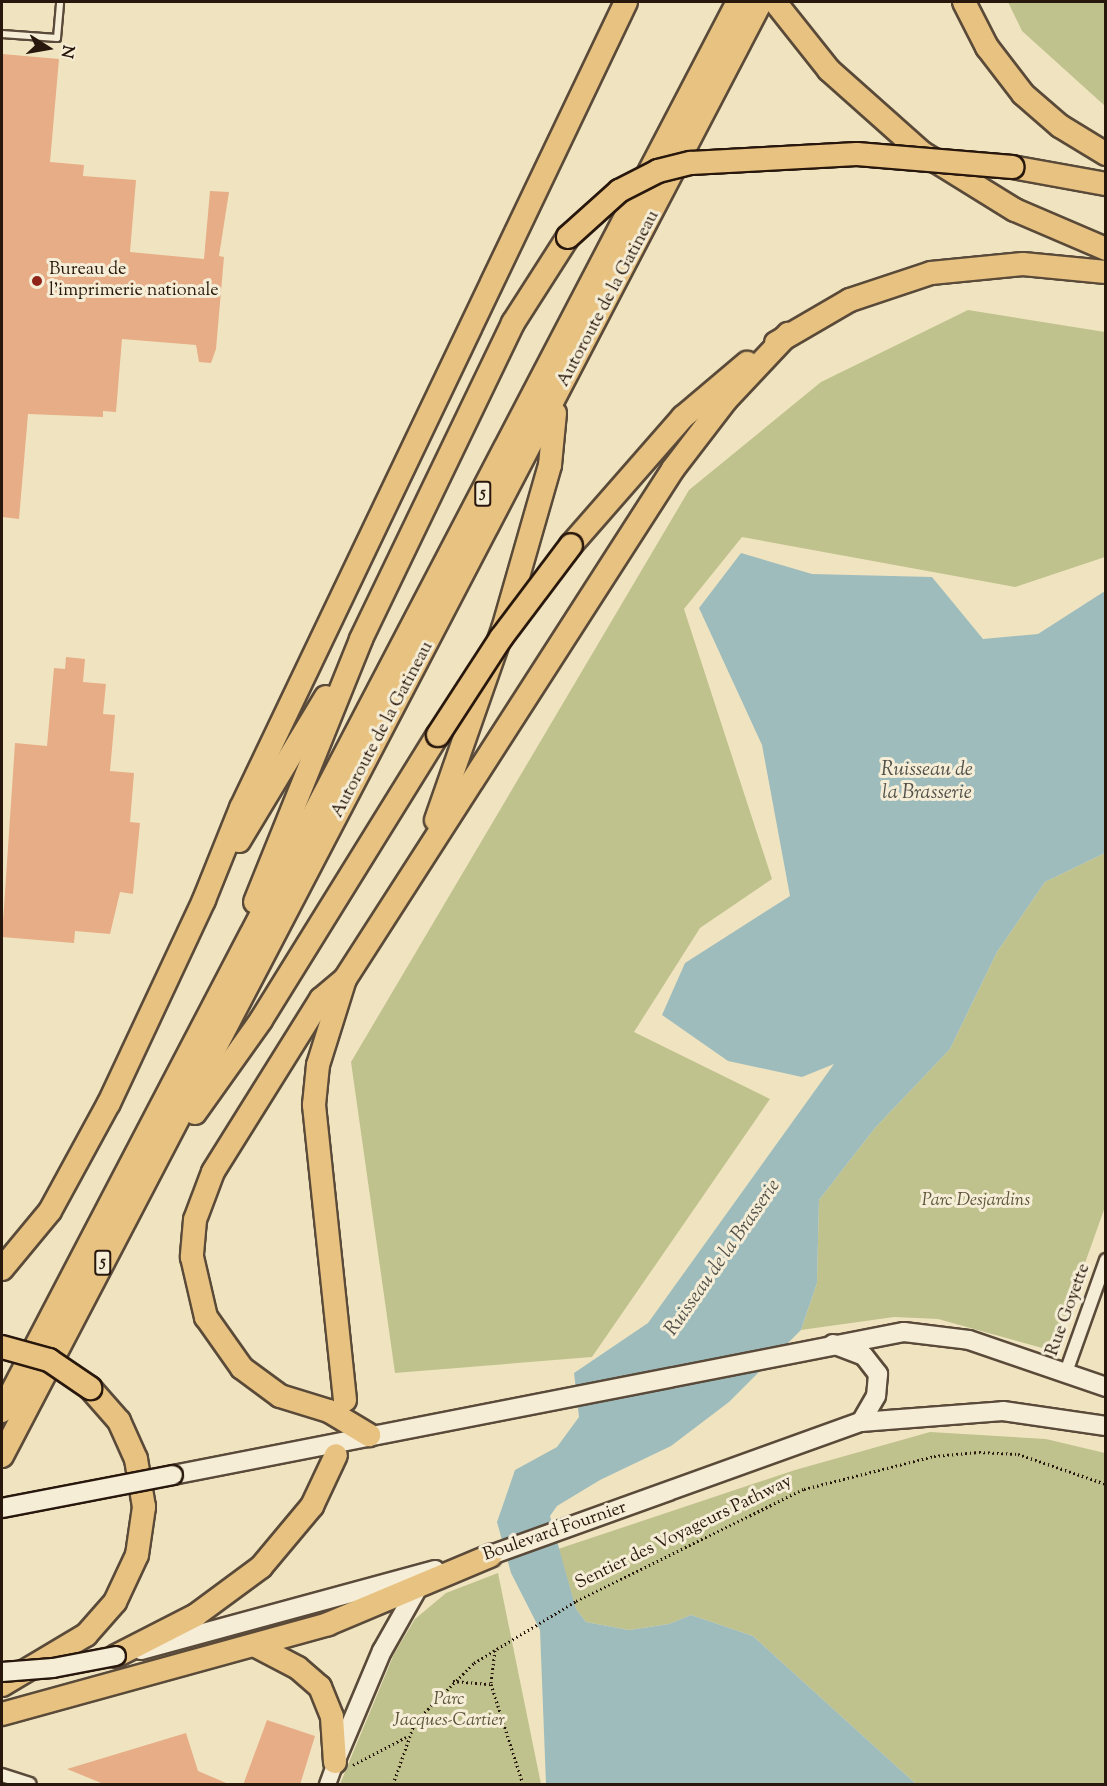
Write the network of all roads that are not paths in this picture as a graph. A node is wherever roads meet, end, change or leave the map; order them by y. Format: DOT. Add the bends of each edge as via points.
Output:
graph roads {
  1 [pos="60,2"];
  2 [pos="626,2"];
  3 [pos="738,2"];
  4 [pos="761,2"];
  5 [pos="775,2"];
  6 [pos="963,2"];
  7 [pos="2,34"];
  8 [pos="1106,154"];
  9 [pos="1106,184"];
  10 [pos="1106,249"];
  11 [pos="1106,272"];
  12 [pos="788,334"];
  13 [pos="556,400"];
  14 [pos="361,639"];
  15 [pos="426,847"];
  16 [pos="204,900"];
  17 [pos="345,979"];
  18 [pos="224,985"];
  19 [pos="141,1191"];
  20 [pos="1106,1260"];
  21 [pos="2,1269"];
  22 [pos="832,1344"];
  23 [pos="2,1347"];
  24 [pos="1066,1372"];
  25 [pos="1106,1387"];
  26 [pos="345,1400"];
  27 [pos="2,1411"];
  28 [pos="861,1422"];
  29 [pos="1106,1426"];
  30 [pos="369,1435"];
  31 [pos="336,1455"];
  32 [pos="2,1456"];
  33 [pos="2,1508"];
  34 [pos="490,1556"];
  35 [pos="416,1591"];
  36 [pos="159,1640"];
  37 [pos="256,1646"];
  38 [pos="116,1656"];
  39 [pos="2,1672"];
  40 [pos="2,1685"];
  41 [pos="2,1714"];
  42 [pos="341,1764"];
  43 [pos="2,1775"];
  44 [pos="30,1785"];
  45 [pos="327,1785"];
  1 -- 7 [label="lane" via="57,38"];
  2 -- 16 [label="highway" via="240,808"];
  3 -- 18 [label="highway, Autoroute de la Gatineau / 5"];
  4 -- 13 [label="highway, Autoroute de la Gatineau / 5"];
  5 -- 10 [label="highway" via="814,53 858,98 939,165 1015,210"];
  6 -- 8 [label="highway" via="987,47 1023,94 1060,126"];
  9 -- 14 [label="highway, bridge" via="1012,167 848,154 691,163 658,171 618,191 568,237 513,323"];
  11 -- 12 [label="highway" via="1023,264 931,273 865,293"];
  12 -- 15 [label="highway" via="726,400 673,469 476,780"];
  12 -- 19 [label="highway, bridge" via="712,388 571,545 501,638 261,1020"];
  13 -- 15 [label="highway" via="550,465 501,638"];
  13 -- 19 [label="highway, Autoroute de la Gatineau / 5"];
  14 -- 16 [label="highway"];
  14 -- 18 [label="highway" via="291,805"];
  15 -- 17 [label="highway"];
  16 -- 21 [label="highway" via="82,1156 43,1220"];
  17 -- 26 [label="highway" via="318,1065 314,1105"];
  17 -- 30 [label="highway" via="321,999 213,1172 195,1220 192,1257 206,1317 234,1360 280,1396 329,1411"];
  18 -- 27 [label="highway, Autoroute de la Gatineau / 5"];
  19 -- 32 [label="highway, Autoroute de la Gatineau / 5"];
  20 -- 24 [label="street, Rue Goyette"];
  22 -- 24 [label="main road" via="904,1332 944,1334"];
  22 -- 28 [label="main road" via="864,1356 878,1374 876,1396"];
  22 -- 30 [label="main road"];
  23 -- 40 [label="highway, bridge" via="49,1360 90,1388 119,1421 138,1465 144,1507 137,1555 122,1591 86,1635"];
  24 -- 25 [label="main road"];
  28 -- 29 [label="main road, Boulevard Fournier" via="1003,1410"];
  28 -- 34 [label="main road, Boulevard Fournier"];
  30 -- 33 [label="main road, bridge"];
  31 -- 36 [label="highway" via="312,1506 271,1557 218,1602"];
  34 -- 35 [label="highway"];
  34 -- 36 [label="main road, Boulevard Fournier"];
  35 -- 37 [label="highway"];
  35 -- 42 [label="main road" via="379,1658"];
  36 -- 38 [label="highway"];
  37 -- 41 [label="highway"];
  37 -- 42 [label="highway" via="298,1668 320,1687 332,1718"];
  38 -- 39 [label="main road, bridge" via="53,1668"];
  42 -- 45 [label="street"];
  43 -- 44 [label="street"];
}
